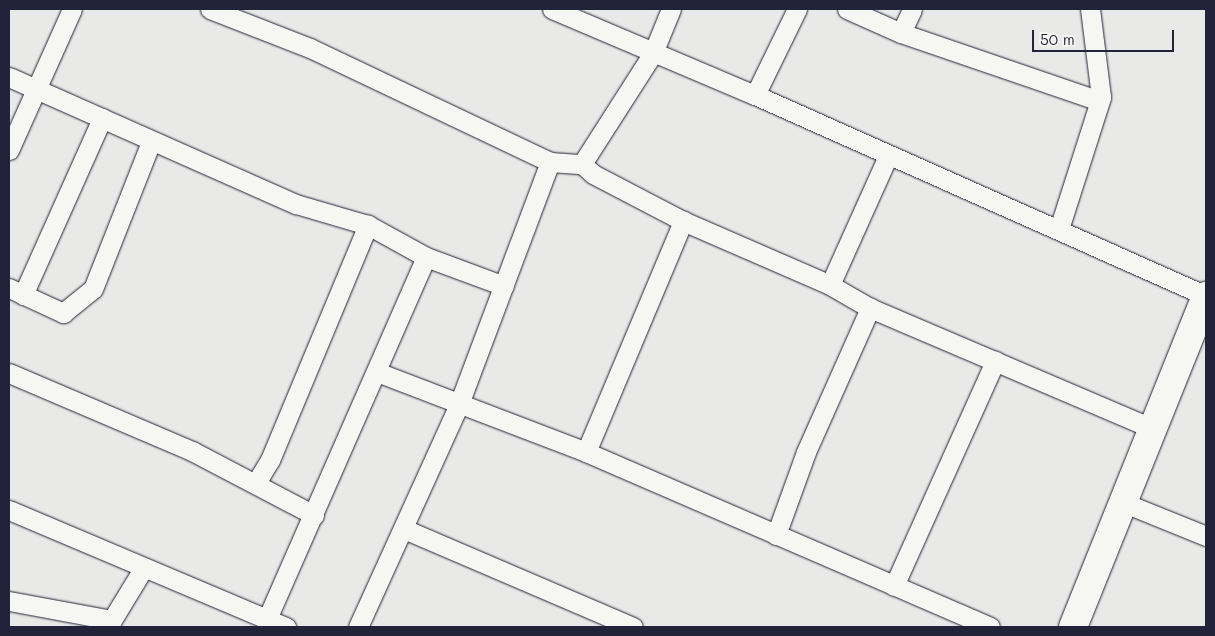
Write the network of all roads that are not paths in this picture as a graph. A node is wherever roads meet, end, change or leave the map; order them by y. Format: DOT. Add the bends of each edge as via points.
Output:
graph roads {
  1 [pos="72,9"];
  2 [pos="210,9"];
  3 [pos="552,9"];
  4 [pos="671,9"];
  5 [pos="797,9"];
  6 [pos="847,9"];
  7 [pos="912,9"];
  8 [pos="1090,9"];
  9 [pos="901,33"];
  10 [pos="652,53"];
  11 [pos="9,77"];
  12 [pos="34,89"];
  13 [pos="755,95"];
  14 [pos="1100,101"];
  15 [pos="102,118"];
  16 [pos="151,142"];
  17 [pos="9,150"];
  18 [pos="888,156"];
  19 [pos="550,162"];
  20 [pos="582,164"];
  21 [pos="682,221"];
  22 [pos="368,226"];
  23 [pos="1059,229"];
  24 [pos="426,257"];
  25 [pos="830,285"];
  26 [pos="504,286"];
  27 [pos="16,292"];
  28 [pos="1206,296"];
  29 [pos="870,308"];
  30 [pos="995,361"];
  31 [pos="378,372"];
  32 [pos="9,373"];
  33 [pos="459,404"];
  34 [pos="1152,428"];
  35 [pos="586,452"];
  36 [pos="256,484"];
  37 [pos="1122,502"];
  38 [pos="9,510"];
  39 [pos="314,515"];
  40 [pos="404,529"];
  41 [pos="776,535"];
  42 [pos="1206,536"];
  43 [pos="143,569"];
  44 [pos="894,586"];
  45 [pos="9,601"];
  46 [pos="267,619"];
  47 [pos="286,627"];
  48 [pos="358,627"];
  49 [pos="633,627"];
  50 [pos="990,627"];
  51 [pos="1073,627"];
  1 -- 12 [label="street"];
  2 -- 19 [label="street" via="310,48"];
  3 -- 10 [label="street"];
  4 -- 10 [label="street"];
  5 -- 13 [label="street"];
  6 -- 9 [label="street"];
  7 -- 9 [label="street"];
  8 -- 14 [label="street"];
  9 -- 14 [label="street"];
  10 -- 13 [label="street"];
  10 -- 20 [label="street"];
  11 -- 12 [label="street"];
  12 -- 15 [label="street"];
  12 -- 17 [label="street"];
  13 -- 18 [label="street"];
  14 -- 23 [label="street"];
  15 -- 16 [label="street"];
  15 -- 27 [label="street"];
  16 -- 22 [label="street" via="296,204"];
  16 -- 27 [label="street" via="93,289 63,313"];
  18 -- 23 [label="street"];
  18 -- 25 [label="street"];
  19 -- 20 [label="street"];
  19 -- 26 [label="street"];
  20 -- 21 [label="street" via="593,174"];
  21 -- 25 [label="street"];
  21 -- 35 [label="street"];
  22 -- 24 [label="street"];
  22 -- 36 [label="street" via="270,460"];
  23 -- 28 [label="street"];
  24 -- 26 [label="street"];
  24 -- 31 [label="street"];
  25 -- 29 [label="street"];
  26 -- 33 [label="street"];
  28 -- 34 [label="street"];
  29 -- 30 [label="street"];
  29 -- 41 [label="street" via="806,452"];
  30 -- 34 [label="street"];
  30 -- 44 [label="street"];
  31 -- 33 [label="street"];
  31 -- 39 [label="street"];
  32 -- 36 [label="street" via="192,451"];
  33 -- 35 [label="street"];
  33 -- 40 [label="street"];
  34 -- 37 [label="street"];
  35 -- 41 [label="street"];
  36 -- 39 [label="street"];
  37 -- 42 [label="street"];
  37 -- 51 [label="street"];
  38 -- 43 [label="street"];
  39 -- 46 [label="street"];
  40 -- 48 [label="street"];
  40 -- 49 [label="street"];
  41 -- 44 [label="street"];
  43 -- 45 [label="street" via="112,620"];
  43 -- 46 [label="street"];
  44 -- 50 [label="street"];
  46 -- 47 [label="street"];
}
